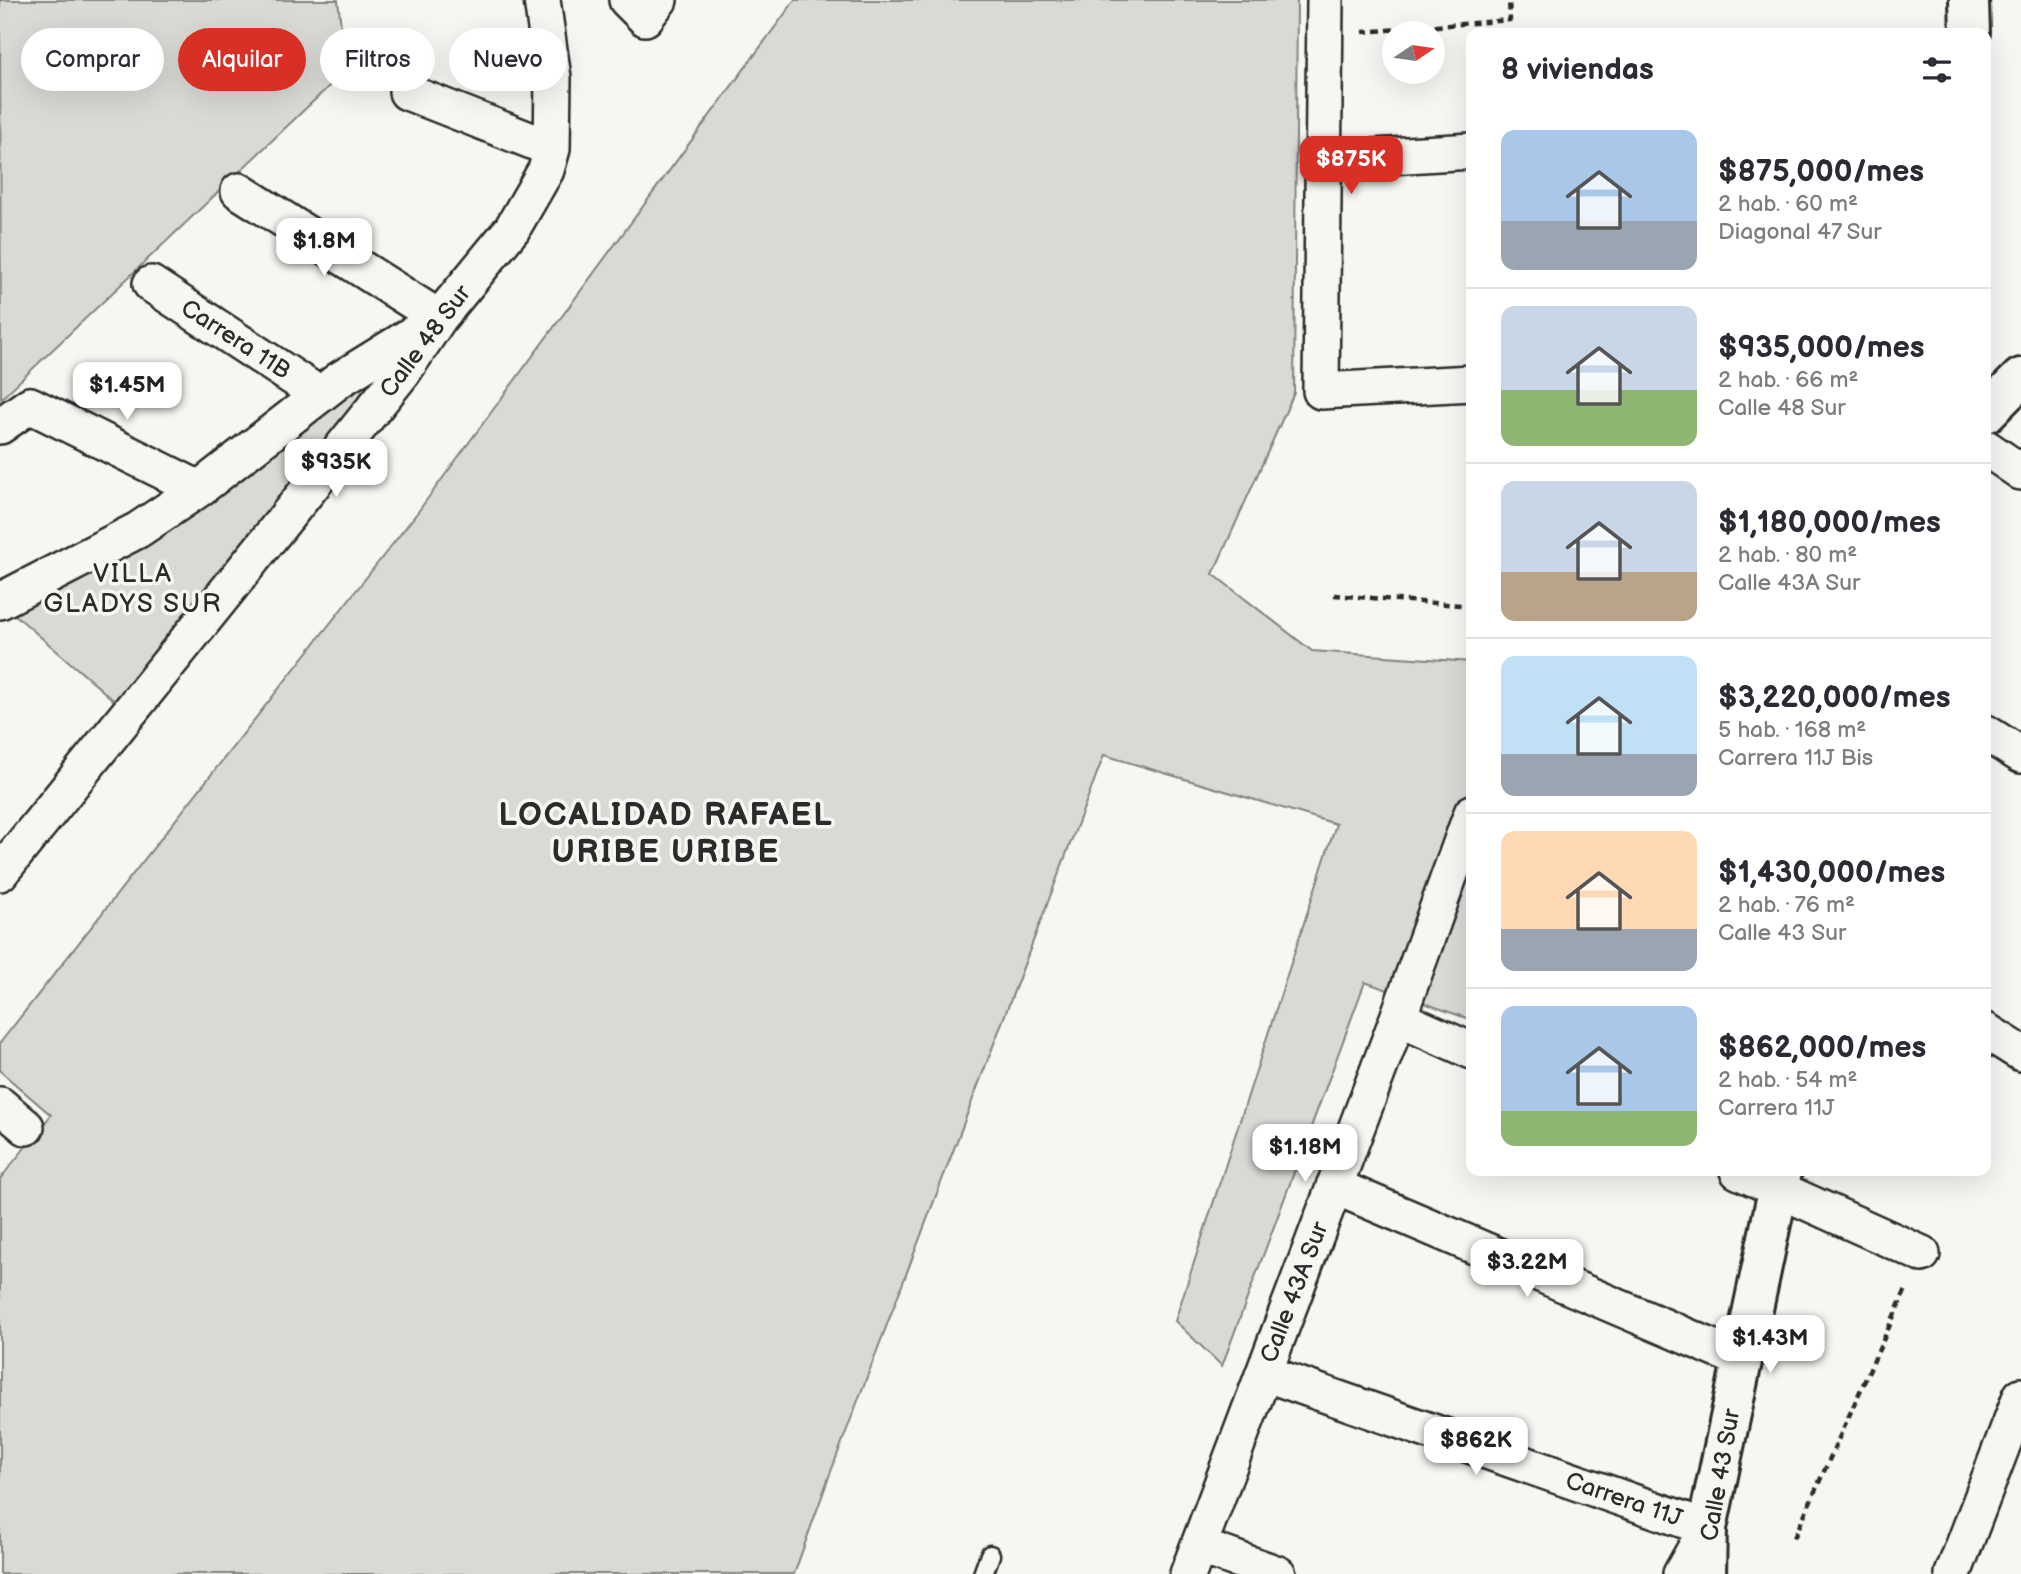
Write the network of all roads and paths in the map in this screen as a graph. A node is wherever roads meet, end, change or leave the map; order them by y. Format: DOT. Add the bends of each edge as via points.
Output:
graph roads {
  1 [pos="542,0"];
  2 [pos="1325,0"];
  3 [pos="1509,0"];
  4 [pos="1969,0"];
  5 [pos="1970,28"];
  6 [pos="1325,35"];
  7 [pos="407,92"];
  8 [pos="552,149"];
  9 [pos="1466,151"];
  10 [pos="1323,160"];
  11 [pos="239,191"];
  12 [pos="151,284"];
  13 [pos="439,318"];
  14 [pos="2021,378"];
  15 [pos="1466,383"];
  16 [pos="320,395"];
  17 [pos="1991,408"];
  18 [pos="0,426"];
  19 [pos="1991,451"];
  20 [pos="2021,472"];
  21 [pos="199,489"];
  22 [pos="1334,595"];
  23 [pos="0,601"];
  24 [pos="1466,606"];
  25 [pos="1991,736"];
  26 [pos="2021,755"];
  27 [pos="1466,830"];
  28 [pos="0,873"];
  29 [pos="1398,1018"];
  30 [pos="1991,1034"];
  31 [pos="1466,1048"];
  32 [pos="2021,1053"];
  33 [pos="0,1105"];
  34 [pos="26,1127"];
  35 [pos="1761,1176"];
  36 [pos="1780,1180"];
  37 [pos="1334,1186"];
  38 [pos="1922,1254"];
  39 [pos="1742,1360"];
  40 [pos="1264,1373"];
  41 [pos="2021,1396"];
  42 [pos="1707,1528"];
  43 [pos="1794,1538"];
  44 [pos="990,1555"];
  45 [pos="1193,1560"];
  46 [pos="983,1574"];
  47 [pos="1278,1574"];
  48 [pos="1681,1574"];
  49 [pos="1706,1574"];
  50 [pos="1953,1574"];
  1 -- 8 [label="street, Calle 48 Sur" via="553,78"];
  2 -- 6 [label="street"];
  3 -- 6 [label="path" via="1510,20"];
  4 -- 5 [label="street"];
  6 -- 10 [label="street"];
  7 -- 8 [label="street"];
  8 -- 13 [label="street, Calle 48 Sur" via="546,170 512,229"];
  9 -- 10 [label="street"];
  10 -- 15 [label="street" via="1321,391"];
  11 -- 13 [label="street"];
  12 -- 16 [label="street, Carrera 11B"];
  13 -- 16 [label="street"];
  13 -- 28 [label="street, Calle 48 Sur" via="403,372"];
  14 -- 17 [label="street"];
  16 -- 21 [label="street"];
  18 -- 21 [label="street" via="30,405"];
  19 -- 20 [label="street"];
  21 -- 23 [label="street" via="138,530"];
  22 -- 24 [label="path"];
  25 -- 26 [label="street"];
  27 -- 29 [label="street, Calle 43A Sur"];
  29 -- 31 [label="street"];
  29 -- 37 [label="street, Calle 43A Sur"];
  30 -- 32 [label="street"];
  33 -- 34 [label="street"];
  35 -- 36 [label="street"];
  36 -- 38 [label="street"];
  36 -- 39 [label="street, Calle 43 Sur"];
  37 -- 39 [label="street"];
  37 -- 40 [label="street, Calle 43A Sur"];
  38 -- 43 [label="path"];
  39 -- 42 [label="street, Calle 43 Sur"];
  40 -- 42 [label="street, Carrera 11J"];
  40 -- 45 [label="street, Calle 43A Sur"];
  41 -- 50 [label="street"];
  42 -- 48 [label="street"];
  42 -- 49 [label="street, Calle 43 Sur"];
  44 -- 46 [label="lane"];
  45 -- 47 [label="street"];
}
